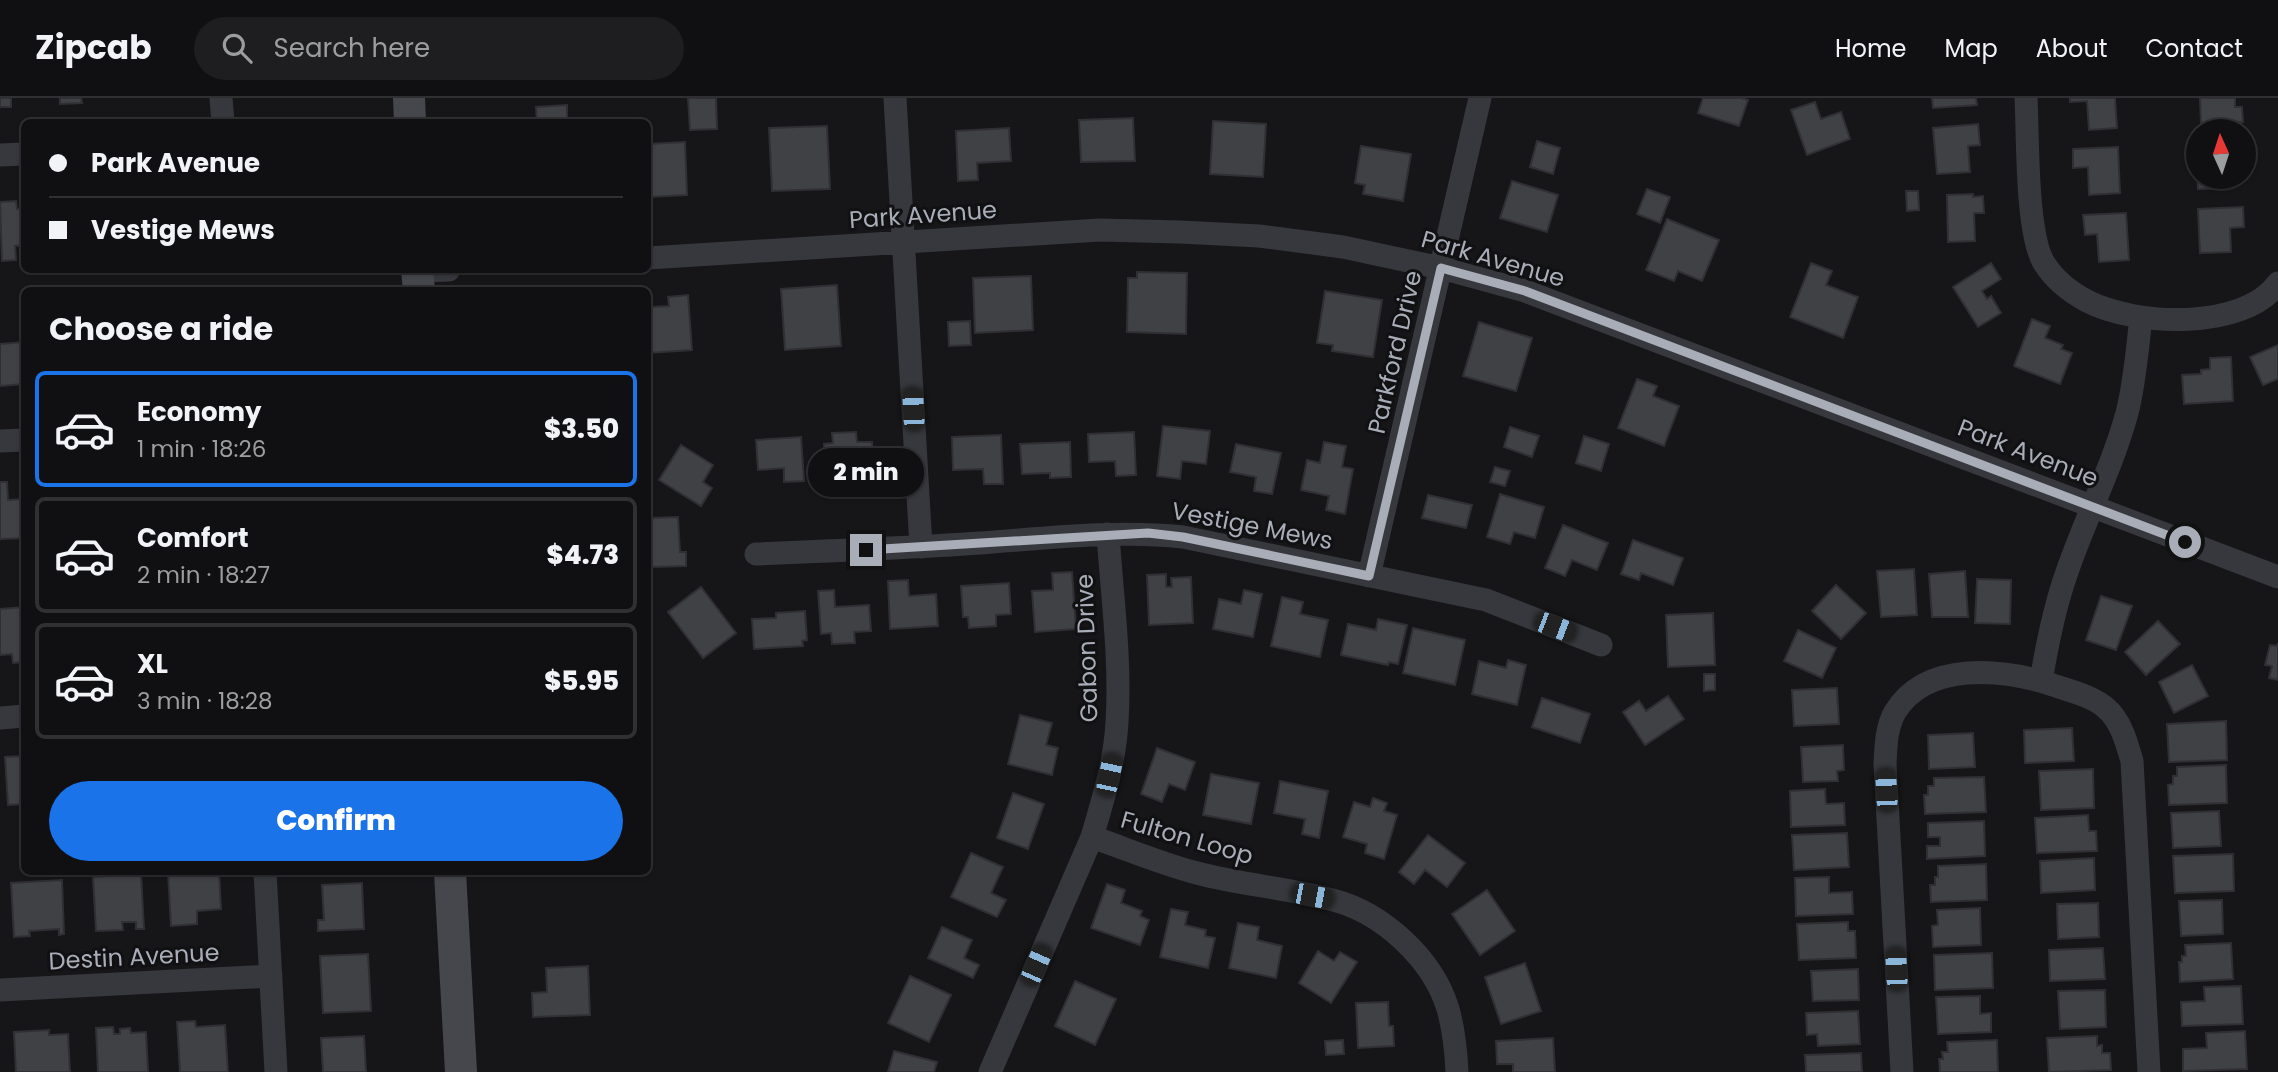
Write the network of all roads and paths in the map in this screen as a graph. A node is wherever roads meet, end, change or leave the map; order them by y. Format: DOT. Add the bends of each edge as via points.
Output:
graph roads {
  1 [pos="221,98"];
  2 [pos="409,98"];
  3 [pos="895,98"];
  4 [pos="1480,98"];
  5 [pos="2026,98"];
  6 [pos="223,119"];
  7 [pos="410,119"];
  8 [pos="21,154"];
  9 [pos="0,155"];
  10 [pos="903,243"];
  11 [pos="651,258"];
  12 [pos="1441,268"];
  13 [pos="436,273"];
  14 [pos="418,277"];
  15 [pos="2278,283"];
  16 [pos="2141,318"];
  17 [pos="21,440"];
  18 [pos="0,441"];
  19 [pos="2092,506"];
  20 [pos="1108,534"];
  21 [pos="921,547"];
  22 [pos="756,554"];
  23 [pos="1369,576"];
  24 [pos="2278,577"];
  25 [pos="1601,645"];
  26 [pos="2041,681"];
  27 [pos="21,716"];
  28 [pos="0,718"];
  29 [pos="1092,837"];
  30 [pos="265,875"];
  31 [pos="450,875"];
  32 [pos="271,976"];
  33 [pos="0,990"];
  34 [pos="276,1072"];
  35 [pos="461,1072"];
  36 [pos="990,1072"];
  37 [pos="1457,1072"];
  38 [pos="1902,1072"];
  39 [pos="2148,1072"];
  1 -- 6 [label="street"];
  2 -- 7 [label="street"];
  3 -- 10 [label="street"];
  4 -- 12 [label="street, Parkford Drive"];
  5 -- 16 [label="street" via="2032,211 2043,261 2062,284 2089,302"];
  8 -- 9 [label="street"];
  10 -- 11 [label="street, Park Avenue"];
  10 -- 12 [label="street, Park Avenue" via="1100,230 1259,236"];
  10 -- 21 [label="street"];
  12 -- 19 [label="street, Park Avenue" via="1525,291"];
  12 -- 23 [label="street, Parkford Drive"];
  13 -- 14 [label="street"];
  15 -- 16 [label="street" via="2258,303 2239,312"];
  16 -- 19 [label="street" via="2127,413"];
  17 -- 18 [label="street"];
  19 -- 24 [label="street, Park Avenue"];
  19 -- 26 [label="street" via="2066,574"];
  20 -- 21 [label="street, Vestige Mews"];
  20 -- 23 [label="street, Vestige Mews" via="1183,537"];
  20 -- 29 [label="street, Gabon Drive" via="1118,724"];
  21 -- 22 [label="street, Vestige Mews"];
  23 -- 25 [label="street, Vestige Mews" via="1486,600"];
  26 -- 38 [label="street" via="2009,673 1958,674 1905,687 1887,731"];
  26 -- 39 [label="street" via="2107,709 2126,739 2132,761"];
  27 -- 28 [label="street"];
  29 -- 36 [label="street, Gabon Drive"];
  29 -- 37 [label="street, Fulton Loop" via="1197,873 1335,900 1374,918 1409,945 1431,975 1447,1007"];
  30 -- 32 [label="street"];
  31 -- 35 [label="street"];
  32 -- 33 [label="street, Destin Avenue"];
  32 -- 34 [label="street"];
}
